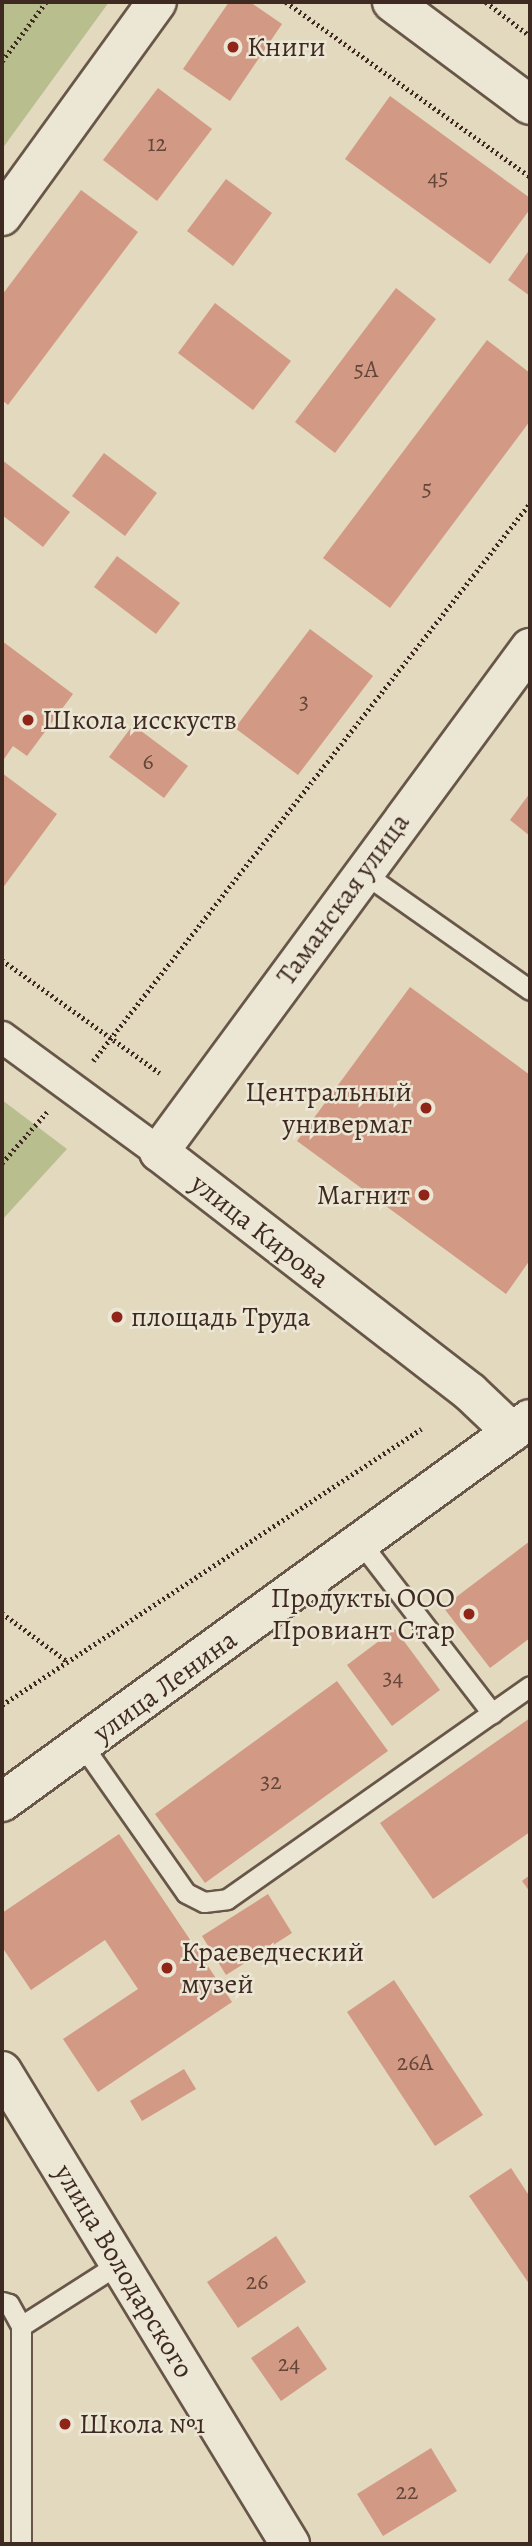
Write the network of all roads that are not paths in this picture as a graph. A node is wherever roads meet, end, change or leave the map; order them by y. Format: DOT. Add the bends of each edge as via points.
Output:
graph roads {
  1 [pos="157,2"];
  2 [pos="392,2"];
  3 [pos="530,105"];
  4 [pos="2,215"];
  5 [pos="530,648"];
  6 [pos="362,872"];
  7 [pos="530,990"];
  8 [pos="2,1037"];
  9 [pos="159,1153"];
  10 [pos="521,1426"];
  11 [pos="361,1542"];
  12 [pos="530,1686"];
  13 [pos="492,1713"];
  14 [pos="83,1746"];
  15 [pos="2,1802"];
  16 [pos="2,2070"];
  17 [pos="120,2263"];
  18 [pos="2,2302"];
  19 [pos="21,2326"];
  20 [pos="21,2544"];
  21 [pos="290,2544"];
  1 -- 4 [label="street"];
  2 -- 3 [label="street"];
  5 -- 6 [label="street, Таманская улица"];
  6 -- 7 [label="lane"];
  6 -- 9 [label="street, Таманская улица"];
  8 -- 9 [label="street, улица Кирова"];
  9 -- 10 [label="street, улица Кирова" via="470,1392"];
  10 -- 11 [label="street, улица Ленина"];
  11 -- 13 [label="lane"];
  11 -- 14 [label="street, улица Ленина"];
  12 -- 13 [label="lane"];
  13 -- 14 [label="lane" via="227,1899 204,1902 186,1894"];
  14 -- 15 [label="street, улица Ленина"];
  16 -- 17 [label="street, улица Володарского"];
  17 -- 19 [label="lane"];
  17 -- 21 [label="street, улица Володарского"];
  18 -- 19 [label="lane" via="9,2304"];
  19 -- 20 [label="lane"];
}
